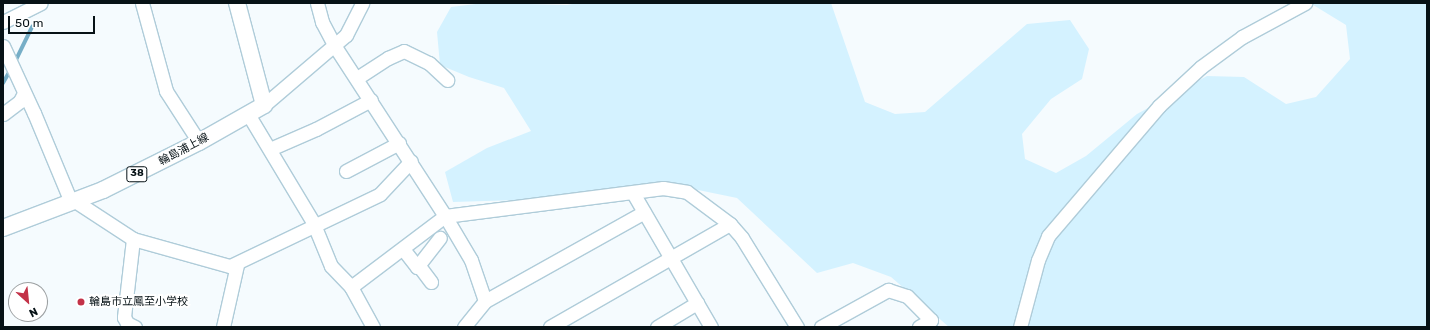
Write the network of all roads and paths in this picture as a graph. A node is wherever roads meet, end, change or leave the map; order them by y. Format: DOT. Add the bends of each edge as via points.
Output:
graph roads {
  1 [pos="41,3"];
  2 [pos="142,3"];
  3 [pos="237,3"];
  4 [pos="317,3"];
  5 [pos="362,3"];
  6 [pos="1305,3"];
  7 [pos="3,22"];
  8 [pos="334,45"];
  9 [pos="3,46"];
  10 [pos="357,78"];
  11 [pos="447,80"];
  12 [pos="24,93"];
  13 [pos="371,100"];
  14 [pos="264,105"];
  15 [pos="3,114"];
  16 [pos="248,114"];
  17 [pos="199,142"];
  18 [pos="399,143"];
  19 [pos="270,149"];
  20 [pos="411,161"];
  21 [pos="346,171"];
  22 [pos="633,193"];
  23 [pos="73,202"];
  24 [pos="644,212"];
  25 [pos="445,216"];
  26 [pos="730,224"];
  27 [pos="316,227"];
  28 [pos="3,228"];
  29 [pos="440,238"];
  30 [pos="133,239"];
  31 [pos="403,248"];
  32 [pos="671,258"];
  33 [pos="237,265"];
  34 [pos="419,266"];
  35 [pos="430,282"];
  36 [pos="351,287"];
  37 [pos="485,301"];
  38 [pos="697,304"];
  39 [pos="135,327"];
  40 [pos="223,327"];
  41 [pos="373,327"];
  42 [pos="464,327"];
  43 [pos="550,327"];
  44 [pos="657,327"];
  45 [pos="711,327"];
  46 [pos="797,327"];
  47 [pos="821,327"];
  48 [pos="918,327"];
  49 [pos="1020,327"];
  1 -- 7 [label="street"];
  2 -- 17 [label="street" via="166,91"];
  3 -- 14 [label="main road"];
  4 -- 8 [label="street" via="322,22"];
  5 -- 8 [label="street" via="346,35"];
  6 -- 49 [label="street" via="1242,37 1201,67 1159,106 1048,236 1038,260"];
  8 -- 10 [label="street"];
  8 -- 14 [label="street"];
  9 -- 12 [label="street"];
  10 -- 11 [label="street" via="404,51 429,63"];
  10 -- 13 [label="street"];
  12 -- 15 [label="street" via="20,101"];
  12 -- 23 [label="street"];
  13 -- 18 [label="street"];
  13 -- 19 [label="street" via="316,129"];
  14 -- 16 [label="main road, 輪島浦上線 / 38"];
  16 -- 17 [label="main road, 輪島浦上線 / 38"];
  16 -- 19 [label="street"];
  17 -- 23 [label="main road, 輪島浦上線 / 38" via="104,190"];
  18 -- 20 [label="street"];
  18 -- 21 [label="street"];
  19 -- 27 [label="street"];
  20 -- 25 [label="street"];
  20 -- 27 [label="street" via="380,194"];
  22 -- 24 [label="street"];
  22 -- 25 [label="street"];
  22 -- 26 [label="street" via="663,188 686,192"];
  23 -- 28 [label="main road, 輪島浦上線 / 38"];
  23 -- 30 [label="street"];
  24 -- 32 [label="street"];
  24 -- 37 [label="street"];
  25 -- 31 [label="street"];
  25 -- 37 [label="street" via="471,260"];
  26 -- 32 [label="street"];
  26 -- 46 [label="street" via="742,238"];
  27 -- 33 [label="street"];
  27 -- 36 [label="street" via="331,266"];
  29 -- 34 [label="street"];
  30 -- 33 [label="street" via="230,266"];
  30 -- 39 [label="street" via="124,317 127,323"];
  31 -- 34 [label="street" via="417,267"];
  31 -- 36 [label="street"];
  32 -- 38 [label="street"];
  32 -- 43 [label="street"];
  33 -- 40 [label="street"];
  34 -- 35 [label="street"];
  36 -- 41 [label="street"];
  37 -- 42 [label="street"];
  38 -- 44 [label="street"];
  38 -- 45 [label="street"];
  47 -- 48 [label="street" via="888,290 907,296 931,320"];
}
